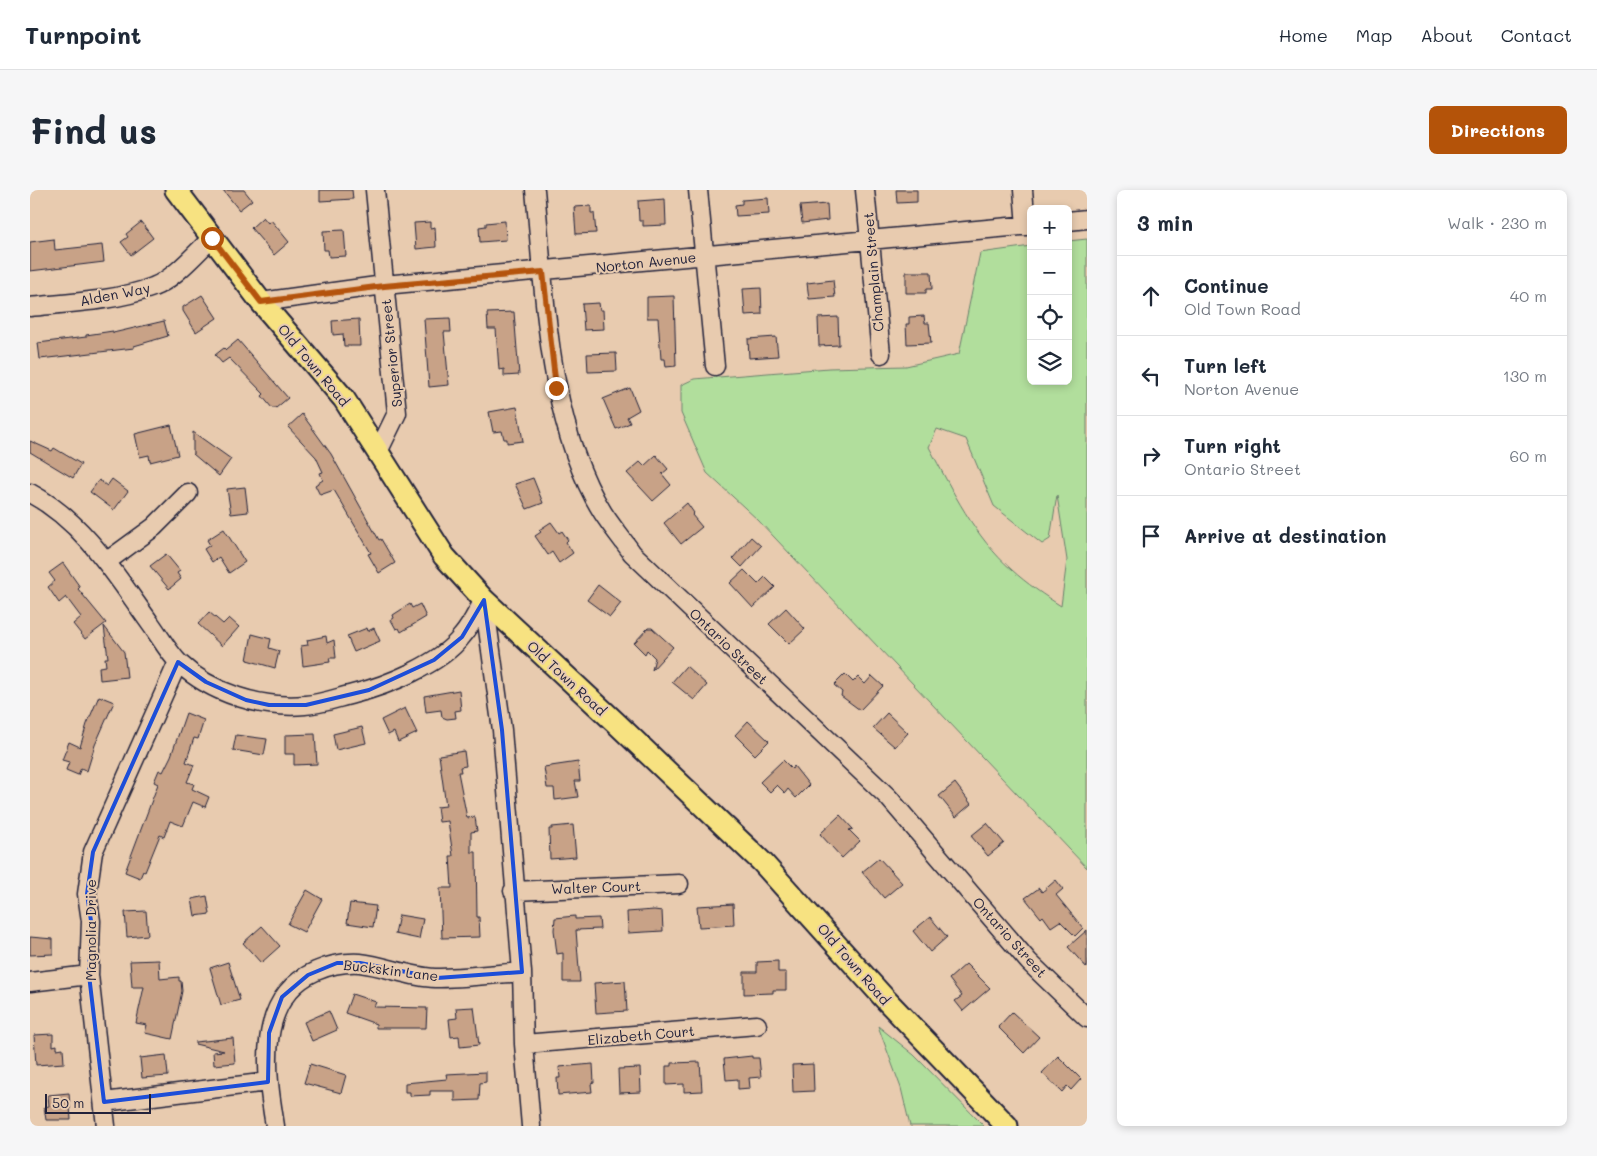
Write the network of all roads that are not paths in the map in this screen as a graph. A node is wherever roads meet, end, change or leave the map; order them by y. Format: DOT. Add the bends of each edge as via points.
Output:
graph roads {
  1 [pos="176,190"];
  2 [pos="375,190"];
  3 [pos="535,190"];
  4 [pos="698,190"];
  5 [pos="865,190"];
  6 [pos="1024,190"];
  7 [pos="1027,211"];
  8 [pos="1087,219"];
  9 [pos="1072,221"];
  10 [pos="1027,225"];
  11 [pos="212,238"];
  12 [pos="870,242"];
  13 [pos="704,256"];
  14 [pos="543,272"];
  15 [pos="384,286"];
  16 [pos="261,302"];
  17 [pos="30,307"];
  18 [pos="881,354"];
  19 [pos="715,366"];
  20 [pos="378,452"];
  21 [pos="30,493"];
  22 [pos="188,493"];
  23 [pos="106,562"];
  24 [pos="484,600"];
  25 [pos="178,662"];
  26 [pos="679,884"];
  27 [pos="514,891"];
  28 [pos="522,972"];
  29 [pos="89,975"];
  30 [pos="30,982"];
  31 [pos="1087,1018"];
  32 [pos="758,1025"];
  33 [pos="524,1044"];
  34 [pos="268,1082"];
  35 [pos="104,1102"];
  36 [pos="106,1126"];
  37 [pos="275,1126"];
  38 [pos="531,1126"];
  39 [pos="1007,1126"];
  1 -- 11 [label="main road, Old Town Road"];
  2 -- 15 [label="street, Superior Street"];
  3 -- 14 [label="street, Ontario Street"];
  4 -- 13 [label="street"];
  5 -- 12 [label="street, Champlain Street"];
  6 -- 7 [label="street"];
  8 -- 9 [label="street"];
  10 -- 12 [label="street, Norton Avenue"];
  11 -- 16 [label="main road, Old Town Road"];
  11 -- 17 [label="street, Alden Way" via="154,287 100,299"];
  12 -- 13 [label="street, Norton Avenue"];
  12 -- 18 [label="street, Champlain Street"];
  13 -- 14 [label="street, Norton Avenue"];
  13 -- 19 [label="street"];
  14 -- 15 [label="street, Norton Avenue"];
  14 -- 31 [label="street, Ontario Street" via="556,388 578,461 602,513 632,553 888,797 1029,962"];
  15 -- 16 [label="street, Norton Avenue"];
  15 -- 20 [label="street, Superior Street" via="397,413"];
  16 -- 20 [label="main road, Old Town Road" via="344,399"];
  20 -- 24 [label="main road, Old Town Road" via="444,556"];
  21 -- 23 [label="street" via="74,524"];
  22 -- 23 [label="street" via="154,527"];
  23 -- 25 [label="street"];
  24 -- 25 [label="street" via="462,637 434,660 410,674 369,690 306,705 269,705 246,700 206,682"];
  24 -- 27 [label="street" via="502,730"];
  24 -- 39 [label="main road, Old Town Road" via="762,862 886,1000"];
  25 -- 29 [label="street, Magnolia Drive" via="93,852 87,894 91,921"];
  26 -- 27 [label="street, Walter Court"];
  27 -- 28 [label="street"];
  28 -- 33 [label="street"];
  28 -- 34 [label="street, Buckskin Lane" via="436,978 412,976 360,963 337,963 316,971 282,997 270,1033"];
  29 -- 30 [label="street"];
  29 -- 35 [label="street, Magnolia Drive"];
  32 -- 33 [label="street, Elizabeth Court"];
  33 -- 38 [label="street"];
  34 -- 35 [label="street"];
  34 -- 37 [label="street, Buckskin Lane"];
  35 -- 36 [label="street, Magnolia Drive"];
}
